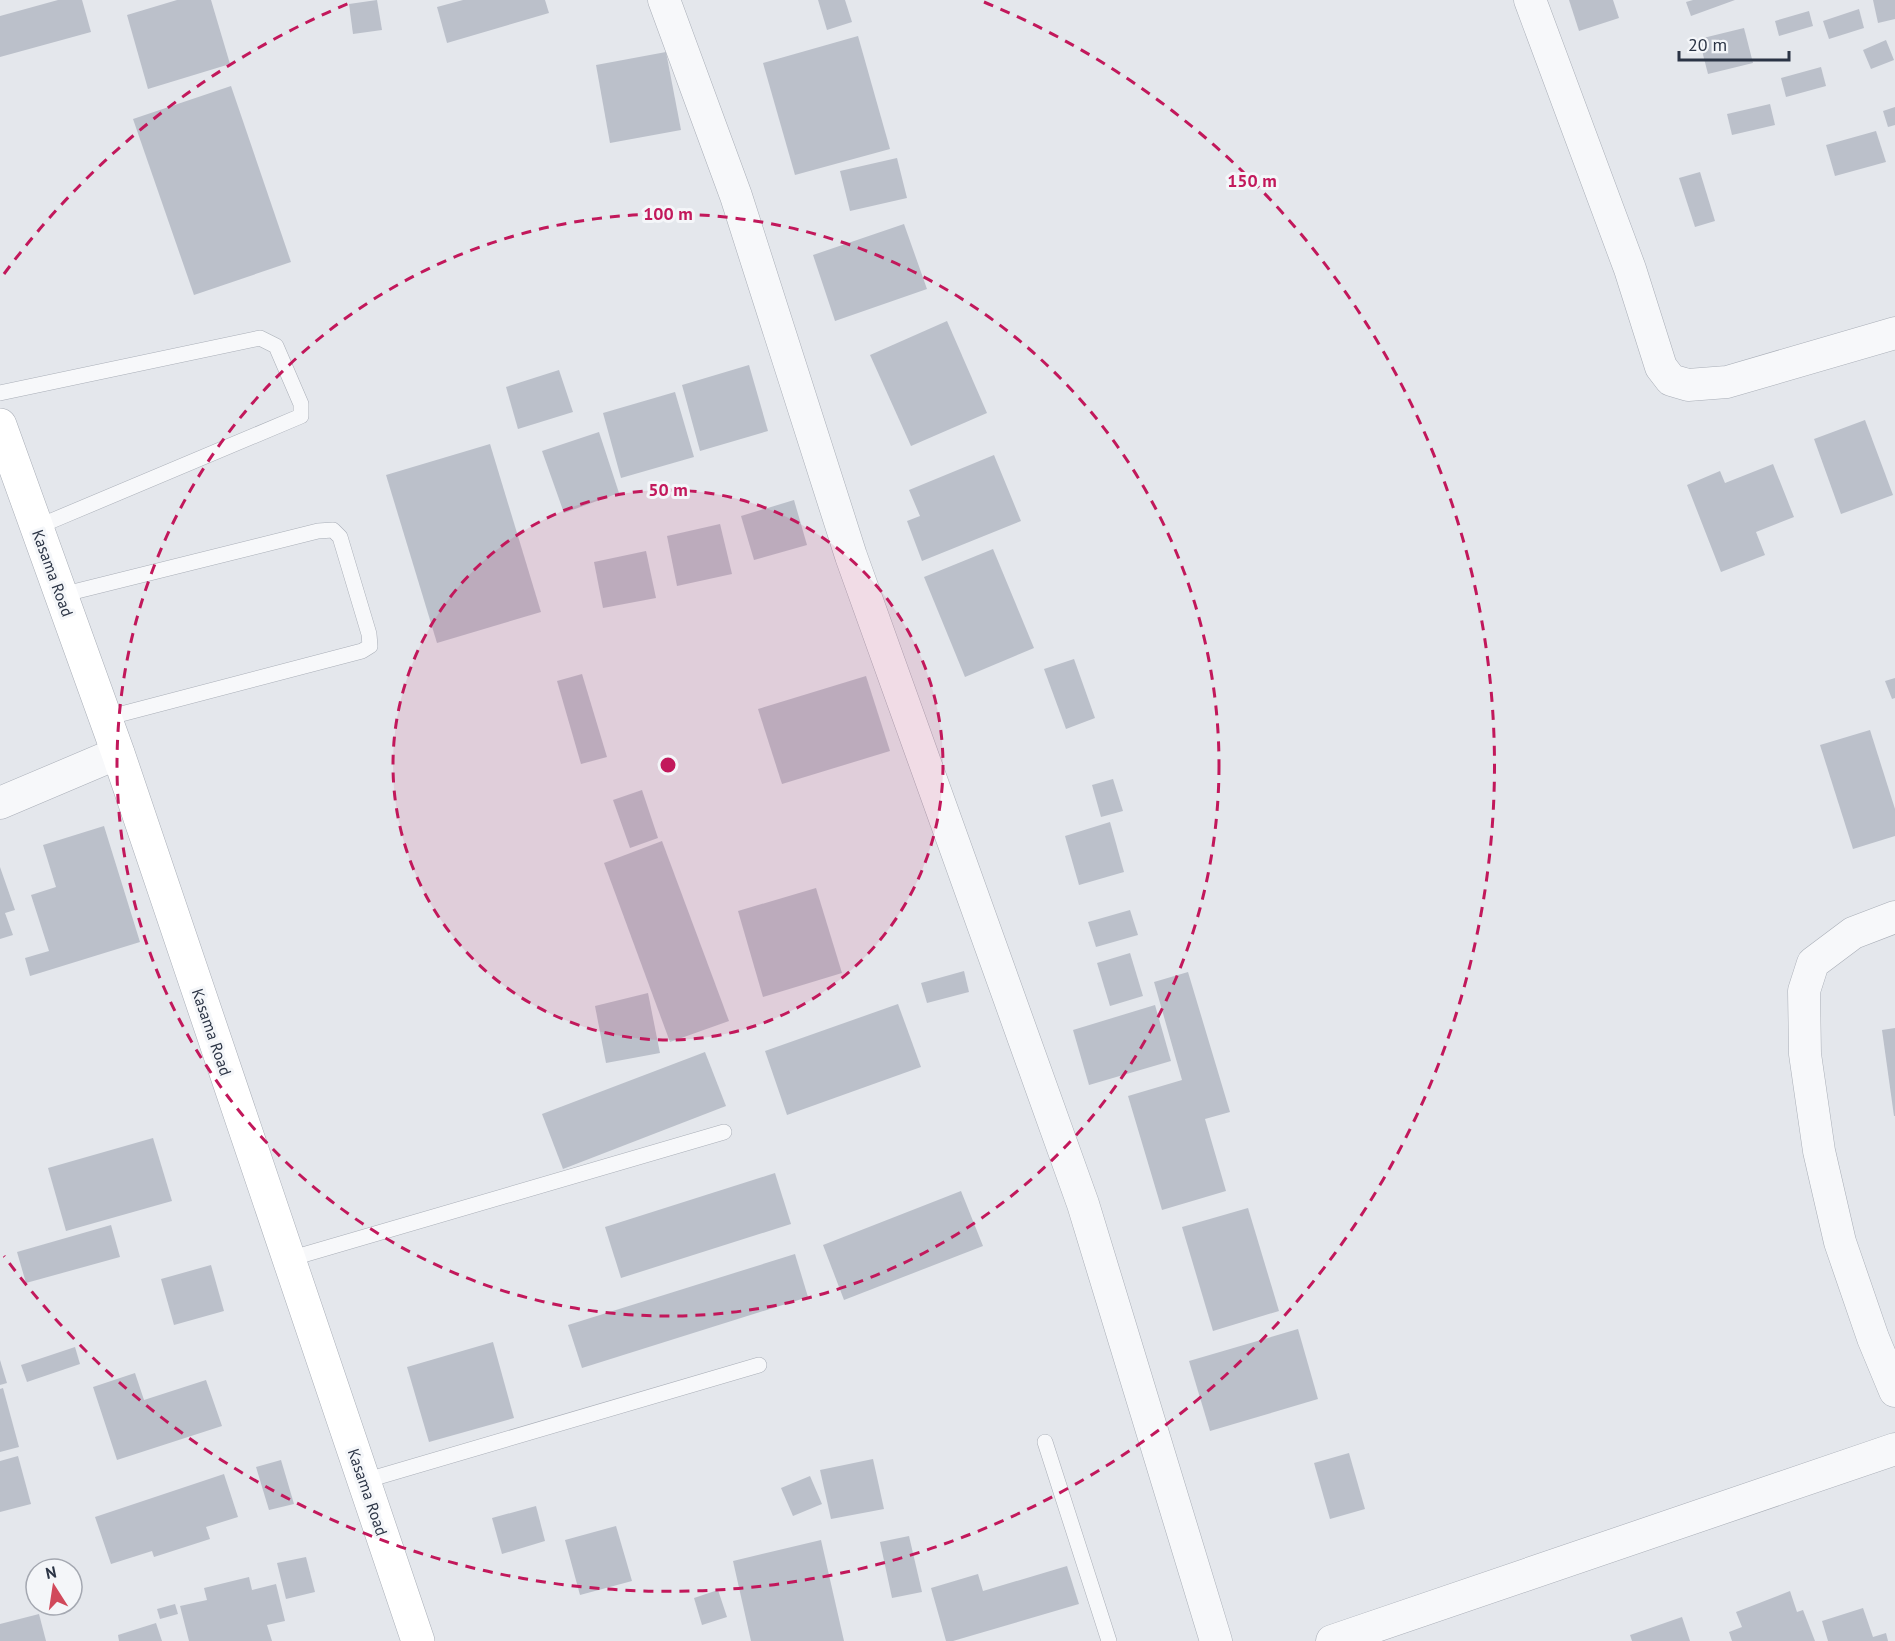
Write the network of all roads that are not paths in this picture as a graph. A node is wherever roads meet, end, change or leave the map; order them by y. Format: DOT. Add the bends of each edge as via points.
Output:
graph roads {
  1 [pos="664,0"];
  2 [pos="1530,0"];
  3 [pos="1895,333"];
  4 [pos="0,393"];
  5 [pos="0,425"];
  6 [pos="37,527"];
  7 [pos="62,595"];
  8 [pos="106,718"];
  9 [pos="118,753"];
  10 [pos="0,803"];
  11 [pos="1895,917"];
  12 [pos="724,1132"];
  13 [pos="289,1258"];
  14 [pos="759,1365"];
  15 [pos="1895,1391"];
  16 [pos="1045,1442"];
  17 [pos="1895,1449"];
  18 [pos="364,1481"];
  19 [pos="418,1641"];
  20 [pos="1108,1641"];
  21 [pos="1216,1641"];
  22 [pos="1332,1641"];
  1 -- 21 [label="street" via="736,196 851,556 1083,1204"];
  2 -- 3 [label="street" via="1630,268 1661,367 1671,380 1688,385 1727,382"];
  4 -- 6 [label="lane" via="260,339 276,346 301,404 302,416"];
  5 -- 6 [label="street, Kasama Road"];
  6 -- 7 [label="street, Kasama Road"];
  7 -- 8 [label="street, Kasama Road"];
  7 -- 8 [label="lane" via="318,531 333,530 340,537 370,646"];
  8 -- 9 [label="street, Kasama Road"];
  9 -- 10 [label="street"];
  9 -- 13 [label="street, Kasama Road"];
  11 -- 15 [label="street" via="1853,933 1813,963 1804,1002 1805,1054 1832,1208 1847,1263"];
  12 -- 13 [label="lane"];
  13 -- 18 [label="street, Kasama Road"];
  14 -- 18 [label="lane"];
  16 -- 20 [label="lane"];
  17 -- 22 [label="street"];
  18 -- 19 [label="street, Kasama Road"];
}
